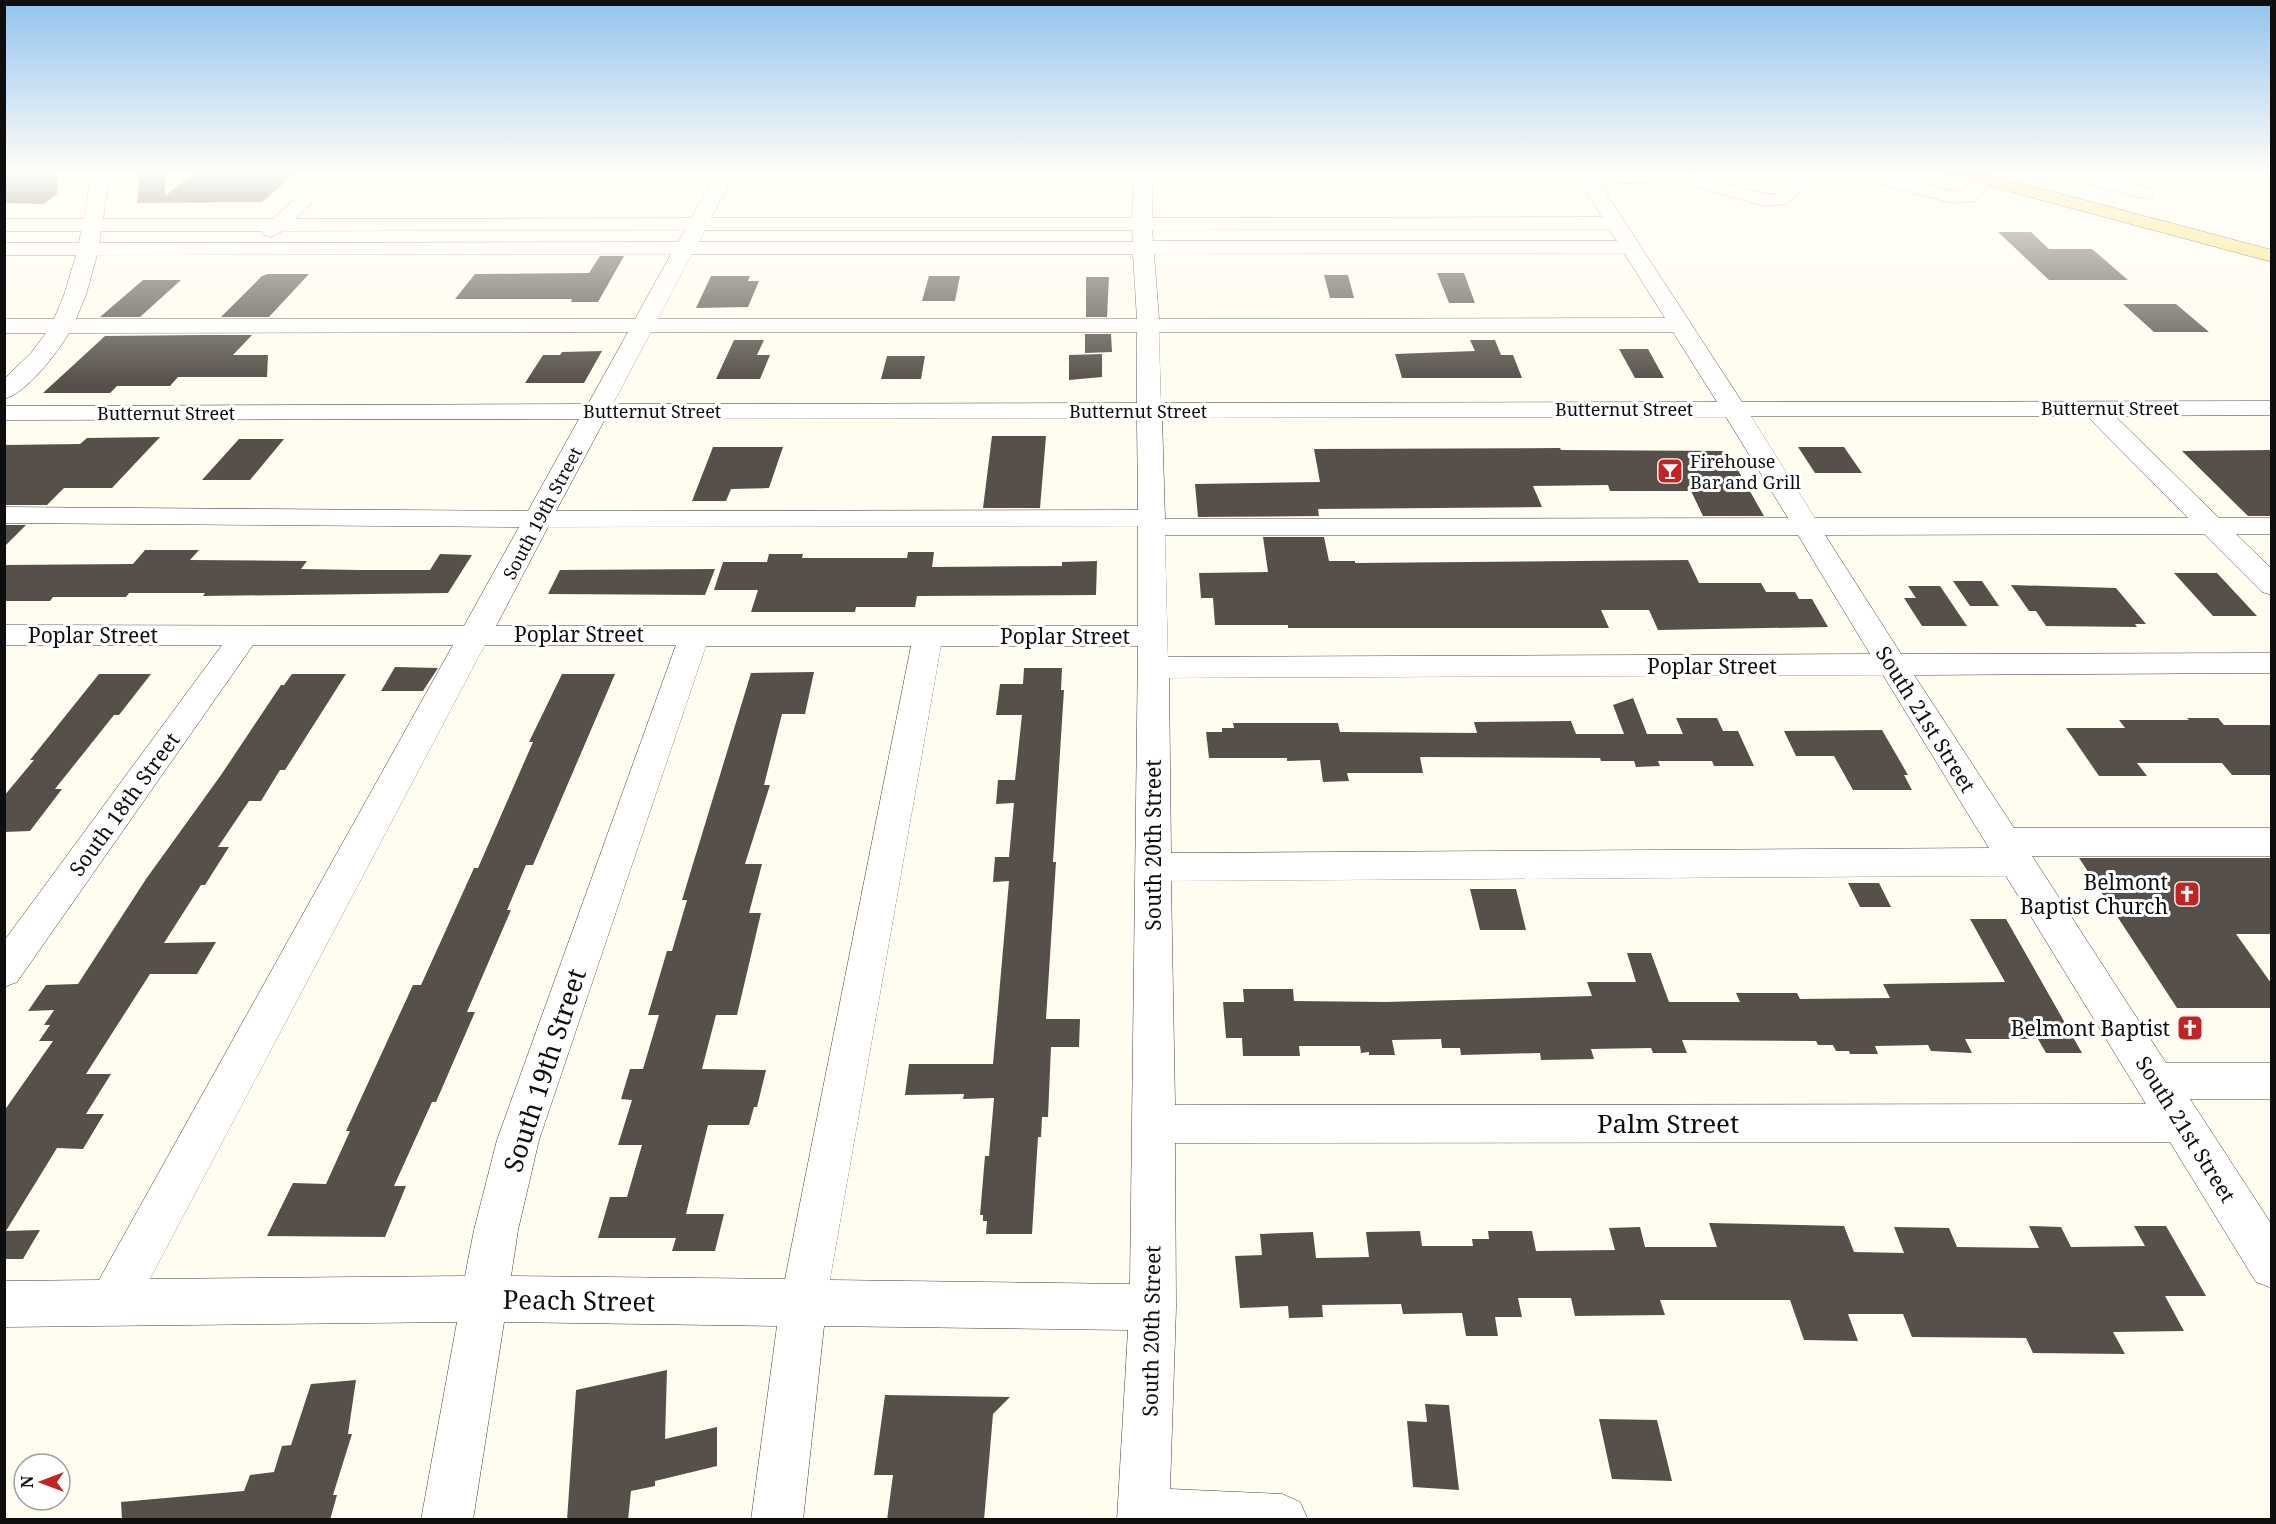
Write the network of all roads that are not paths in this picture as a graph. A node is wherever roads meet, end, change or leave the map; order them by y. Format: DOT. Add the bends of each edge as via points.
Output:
graph roads {
  1 [pos="90,242"];
  2 [pos="261,242"];
  3 [pos="473,242"];
  4 [pos="688,242"];
  5 [pos="913,242"];
  6 [pos="1143,242"];
  7 [pos="1361,242"];
  8 [pos="1629,242"];
  9 [pos="2221,242"];
  10 [pos="255,248"];
  11 [pos="468,248"];
  12 [pos="685,248"];
  13 [pos="912,248"];
  14 [pos="1143,248"];
  15 [pos="4,249"];
  16 [pos="89,249"];
  17 [pos="2271,256"];
  18 [pos="1681,325"];
  19 [pos="644,326"];
  20 [pos="1148,326"];
  21 [pos="4,327"];
  22 [pos="60,327"];
  23 [pos="4,392"];
  24 [pos="2093,408"];
  25 [pos="2271,408"];
  26 [pos="1734,409"];
  27 [pos="597,411"];
  28 [pos="1150,411"];
  29 [pos="4,413"];
  30 [pos="4,515"];
  31 [pos="539,519"];
  32 [pos="1151,522"];
  33 [pos="1807,526"];
  34 [pos="2211,526"];
  35 [pos="2271,526"];
  36 [pos="2271,586"];
  37 [pos="477,634"];
  38 [pos="16,635"];
  39 [pos="695,635"];
  40 [pos="244,636"];
  41 [pos="928,636"];
  42 [pos="1153,652"];
  43 [pos="4,660"];
  44 [pos="2271,663"];
  45 [pos="1892,665"];
  46 [pos="2271,842"];
  47 [pos="2011,852"];
  48 [pos="1153,867"];
  49 [pos="4,971"];
  50 [pos="2157,1081"];
  51 [pos="2271,1081"];
  52 [pos="2182,1123"];
  53 [pos="1154,1124"];
  54 [pos="2271,1266"];
  55 [pos="485,1299"];
  56 [pos="112,1303"];
  57 [pos="803,1303"];
  58 [pos="4,1304"];
  59 [pos="1153,1307"];
  60 [pos="1143,1517"];
  61 [pos="447,1520"];
  62 [pos="777,1520"];
  63 [pos="1282,1520"];
  1 -- 16 [label="street"];
  2 -- 10 [label="street"];
  3 -- 11 [label="street"];
  4 -- 12 [label="street, South 19th Street"];
  5 -- 13 [label="street"];
  6 -- 14 [label="street, South 20th Street"];
  7 -- 14 [label="street"];
  8 -- 18 [label="street, South 21st Street"];
  9 -- 17 [label="main road"];
  10 -- 11 [label="street"];
  10 -- 16 [label="street"];
  11 -- 12 [label="street"];
  12 -- 13 [label="street"];
  12 -- 19 [label="street, South 19th Street"];
  13 -- 14 [label="street"];
  14 -- 20 [label="street, South 20th Street"];
  15 -- 16 [label="street"];
  16 -- 22 [label="street" via="74,299"];
  18 -- 20 [label="street"];
  18 -- 26 [label="street, South 21st Street"];
  19 -- 20 [label="street"];
  19 -- 22 [label="street"];
  19 -- 27 [label="street, South 19th Street"];
  20 -- 28 [label="street, South 20th Street"];
  21 -- 22 [label="street"];
  22 -- 23 [label="street" via="29,369"];
  24 -- 25 [label="street, Butternut Street"];
  24 -- 26 [label="street, Butternut Street"];
  24 -- 34 [label="street"];
  26 -- 28 [label="street, Butternut Street"];
  26 -- 33 [label="street, South 21st Street"];
  27 -- 28 [label="street, Butternut Street"];
  27 -- 29 [label="street, Butternut Street"];
  27 -- 31 [label="street, South 19th Street"];
  28 -- 32 [label="street, South 20th Street"];
  30 -- 31 [label="street"];
  31 -- 32 [label="street"];
  31 -- 37 [label="street, South 19th Street"];
  32 -- 33 [label="street"];
  32 -- 42 [label="street, South 20th Street"];
  33 -- 34 [label="street"];
  33 -- 45 [label="street, South 21st Street"];
  34 -- 35 [label="street"];
  34 -- 36 [label="street"];
  37 -- 39 [label="street, Poplar Street"];
  37 -- 40 [label="street, Poplar Street"];
  37 -- 56 [label="street, South 19th Street"];
  38 -- 40 [label="street, Poplar Street"];
  38 -- 43 [label="street"];
  39 -- 41 [label="street, Poplar Street"];
  39 -- 55 [label="street, South 19th Street" via="518,1140 496,1230"];
  40 -- 49 [label="street, South 18th Street"];
  41 -- 42 [label="street, Poplar Street"];
  41 -- 57 [label="street"];
  42 -- 45 [label="street, Poplar Street"];
  42 -- 48 [label="street, South 20th Street"];
  44 -- 45 [label="street, Poplar Street"];
  45 -- 47 [label="street, South 21st Street"];
  46 -- 47 [label="street"];
  47 -- 48 [label="street"];
  47 -- 50 [label="street, South 21st Street"];
  48 -- 53 [label="street, South 20th Street"];
  50 -- 51 [label="street"];
  50 -- 52 [label="street, South 21st Street"];
  52 -- 53 [label="street, Palm Street"];
  52 -- 54 [label="street, South 21st Street"];
  53 -- 59 [label="street, South 20th Street"];
  55 -- 56 [label="street, Peach Street"];
  55 -- 57 [label="street, Peach Street"];
  55 -- 61 [label="street, South 19th Street"];
  56 -- 58 [label="street, Peach Street"];
  57 -- 59 [label="street, Peach Street"];
  57 -- 62 [label="street"];
  59 -- 60 [label="street, South 20th Street"];
  60 -- 63 [label="street"];
}
